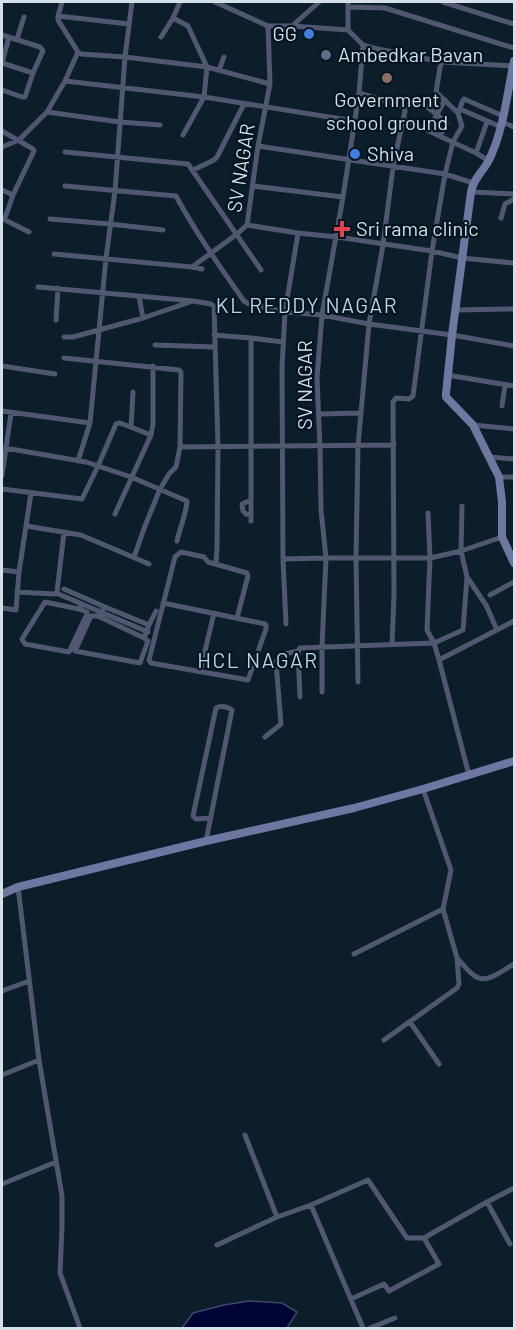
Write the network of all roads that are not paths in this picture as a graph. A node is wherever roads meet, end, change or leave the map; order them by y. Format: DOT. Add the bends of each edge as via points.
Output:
graph roads {
  1 [pos="62,2"];
  2 [pos="132,2"];
  3 [pos="180,2"];
  4 [pos="215,2"];
  5 [pos="319,2"];
  6 [pos="443,2"];
  7 [pos="348,4"];
  8 [pos="24,16"];
  9 [pos="58,16"];
  10 [pos="173,18"];
  11 [pos="129,24"];
  12 [pos="514,24"];
  13 [pos="268,26"];
  14 [pos="292,26"];
  15 [pos="348,30"];
  16 [pos="2,35"];
  17 [pos="9,37"];
  18 [pos="161,37"];
  19 [pos="17,39"];
  20 [pos="363,45"];
  21 [pos="514,48"];
  22 [pos="78,52"];
  23 [pos="125,57"];
  24 [pos="224,57"];
  25 [pos="441,62"];
  26 [pos="2,63"];
  27 [pos="514,63"];
  28 [pos="207,67"];
  29 [pos="219,70"];
  30 [pos="33,73"];
  31 [pos="65,81"];
  32 [pos="270,84"];
  33 [pos="512,87"];
  34 [pos="123,88"];
  35 [pos="2,90"];
  36 [pos="359,93"];
  37 [pos="204,97"];
  38 [pos="445,100"];
  39 [pos="244,104"];
  40 [pos="266,107"];
  41 [pos="405,108"];
  42 [pos="459,111"];
  43 [pos="47,112"];
  44 [pos="436,114"];
  45 [pos="403,119"];
  46 [pos="354,121"];
  47 [pos="120,122"];
  48 [pos="487,122"];
  49 [pos="502,122"];
  50 [pos="160,125"];
  51 [pos="514,126"];
  52 [pos="2,130"];
  53 [pos="428,130"];
  54 [pos="183,135"];
  55 [pos="440,136"];
  56 [pos="19,140"];
  57 [pos="453,142"];
  58 [pos="258,146"];
  59 [pos="2,147"];
  60 [pos="65,152"];
  61 [pos="476,153"];
  62 [pos="117,156"];
  63 [pos="348,160"];
  64 [pos="489,160"];
  65 [pos="393,167"];
  66 [pos="193,170"];
  67 [pos="445,174"];
  68 [pos="473,183"];
  69 [pos="65,186"];
  70 [pos="253,186"];
  71 [pos="2,190"];
  72 [pos="115,191"];
  73 [pos="471,192"];
  74 [pos="13,195"];
  75 [pos="514,196"];
  76 [pos="344,197"];
  77 [pos="501,218"];
  78 [pos="50,219"];
  79 [pos="111,224"];
  80 [pos="247,225"];
  81 [pos="163,230"];
  82 [pos="29,232"];
  83 [pos="298,233"];
  84 [pos="237,234"];
  85 [pos="337,237"];
  86 [pos="383,245"];
  87 [pos="432,251"];
  88 [pos="54,254"];
  89 [pos="210,254"];
  90 [pos="106,258"];
  91 [pos="462,258"];
  92 [pos="514,263"];
  93 [pos="192,267"];
  94 [pos="202,269"];
  95 [pos="261,270"];
  96 [pos="38,287"];
  97 [pos="58,288"];
  98 [pos="103,292"];
  99 [pos="139,296"];
  100 [pos="193,301"];
  101 [pos="514,309"];
  102 [pos="456,310"];
  103 [pos="285,312"];
  104 [pos="322,315"];
  105 [pos="143,318"];
  106 [pos="56,320"];
  107 [pos="369,324"];
  108 [pos="99,329"];
  109 [pos="422,332"];
  110 [pos="214,335"];
  111 [pos="452,335"];
  112 [pos="64,337"];
  113 [pos="251,338"];
  114 [pos="283,342"];
  115 [pos="155,345"];
  116 [pos="514,346"];
  117 [pos="214,347"];
  118 [pos="64,358"];
  119 [pos="97,361"];
  120 [pos="2,366"];
  121 [pos="153,366"];
  122 [pos="55,374"];
  123 [pos="447,375"];
  124 [pos="505,384"];
  125 [pos="514,386"];
  126 [pos="133,392"];
  127 [pos="502,406"];
  128 [pos="2,411"];
  129 [pos="11,413"];
  130 [pos="361,413"];
  131 [pos="319,414"];
  132 [pos="90,423"];
  133 [pos="473,424"];
  134 [pos="131,427"];
  135 [pos="514,429"];
  136 [pos="151,435"];
  137 [pos="358,446"];
  138 [pos="394,446"];
  139 [pos="180,447"];
  140 [pos="218,447"];
  141 [pos="252,447"];
  142 [pos="282,447"];
  143 [pos="320,447"];
  144 [pos="5,448"];
  145 [pos="490,457"];
  146 [pos="514,459"];
  147 [pos="78,461"];
  148 [pos="98,466"];
  149 [pos="2,476"];
  150 [pos="131,477"];
  151 [pos="499,477"];
  152 [pos="514,477"];
  153 [pos="2,489"];
  154 [pos="160,489"];
  155 [pos="31,493"];
  156 [pos="462,506"];
  157 [pos="428,513"];
  158 [pos="115,514"];
  159 [pos="251,518"];
  160 [pos="26,526"];
  161 [pos="64,532"];
  162 [pos="502,537"];
  163 [pos="177,541"];
  164 [pos="461,551"];
  165 [pos="134,557"];
  166 [pos="326,558"];
  167 [pos="356,558"];
  168 [pos="430,558"];
  169 [pos="393,559"];
  170 [pos="283,560"];
  171 [pos="514,563"];
  172 [pos="149,564"];
  173 [pos="216,564"];
  174 [pos="2,570"];
  175 [pos="20,572"];
  176 [pos="466,578"];
  177 [pos="514,582"];
  178 [pos="64,589"];
  179 [pos="18,592"];
  180 [pos="56,593"];
  181 [pos="490,595"];
  182 [pos="163,603"];
  183 [pos="80,606"];
  184 [pos="2,608"];
  185 [pos="156,611"];
  186 [pos="101,612"];
  187 [pos="214,613"];
  188 [pos="237,618"];
  189 [pos="514,621"];
  190 [pos="285,624"];
  191 [pos="148,628"];
  192 [pos="463,630"];
  193 [pos="497,630"];
  194 [pos="156,634"];
  195 [pos="144,638"];
  196 [pos="434,643"];
  197 [pos="469,644"];
  198 [pos="393,645"];
  199 [pos="322,646"];
  200 [pos="358,646"];
  201 [pos="298,651"];
  202 [pos="439,660"];
  203 [pos="200,672"];
  204 [pos="358,682"];
  205 [pos="322,692"];
  206 [pos="300,697"];
  207 [pos="265,737"];
  208 [pos="514,760"];
  209 [pos="469,775"];
  210 [pos="423,789"];
  211 [pos="210,818"];
  212 [pos="206,841"];
  213 [pos="18,887"];
  214 [pos="2,894"];
  215 [pos="443,909"];
  216 [pos="354,954"];
  217 [pos="457,958"];
  218 [pos="514,964"];
  219 [pos="29,981"];
  220 [pos="2,991"];
  221 [pos="410,1022"];
  222 [pos="384,1040"];
  223 [pos="39,1060"];
  224 [pos="439,1064"];
  225 [pos="2,1075"];
  226 [pos="245,1135"];
  227 [pos="56,1162"];
  228 [pos="2,1184"];
  229 [pos="514,1188"];
  230 [pos="487,1202"];
  231 [pos="311,1204"];
  232 [pos="277,1217"];
  233 [pos="424,1238"];
  234 [pos="510,1244"];
  235 [pos="217,1245"];
  236 [pos="351,1299"];
  237 [pos="395,1318"];
  238 [pos="80,1329"];
  239 [pos="363,1329"];
  240 [pos="370,1329"];
  1 -- 9 [label="street"];
  2 -- 11 [label="street"];
  3 -- 10 [label="street"];
  4 -- 13 [label="street"];
  5 -- 14 [label="street"];
  6 -- 12 [label="street"];
  7 -- 15 [label="street"];
  7 -- 21 [label="street" via="385,8"];
  8 -- 19 [label="street"];
  9 -- 11 [label="street"];
  9 -- 22 [label="street"];
  10 -- 18 [label="street"];
  10 -- 28 [label="street" via="188,26"];
  11 -- 23 [label="street"];
  13 -- 14 [label="street"];
  13 -- 32 [label="street, SV NAGAR"];
  14 -- 15 [label="street"];
  15 -- 20 [label="street"];
  16 -- 17 [label="street"];
  17 -- 19 [label="street"];
  17 -- 26 [label="street"];
  19 -- 30 [label="street" via="43,51"];
  20 -- 25 [label="street"];
  20 -- 36 [label="street, SV NAGAR"];
  22 -- 23 [label="street"];
  22 -- 31 [label="street"];
  23 -- 28 [label="street"];
  23 -- 34 [label="street"];
  24 -- 29 [label="street"];
  25 -- 27 [label="street"];
  25 -- 38 [label="street" via="436,92"];
  26 -- 30 [label="street"];
  27 -- 33 [label="street"];
  28 -- 29 [label="street"];
  28 -- 37 [label="street"];
  29 -- 32 [label="street"];
  30 -- 35 [label="street" via="25,97"];
  31 -- 34 [label="street"];
  31 -- 43 [label="street"];
  32 -- 40 [label="street, SV NAGAR"];
  33 -- 49 [label="street"];
  34 -- 37 [label="street"];
  34 -- 47 [label="street"];
  36 -- 41 [label="street"];
  36 -- 46 [label="street, SV NAGAR"];
  37 -- 39 [label="street"];
  37 -- 54 [label="street"];
  38 -- 42 [label="street"];
  38 -- 44 [label="street"];
  39 -- 40 [label="street"];
  39 -- 66 [label="street" via="217,157"];
  40 -- 46 [label="street"];
  40 -- 58 [label="street, SV NAGAR"];
  41 -- 44 [label="street" via="415,101"];
  41 -- 45 [label="street"];
  42 -- 48 [label="street"];
  42 -- 49 [label="street" via="466,100"];
  42 -- 57 [label="street" via="462,126"];
  43 -- 47 [label="street"];
  43 -- 56 [label="street"];
  44 -- 53 [label="street"];
  44 -- 55 [label="street" via="447,123"];
  45 -- 53 [label="street"];
  45 -- 65 [label="street"];
  46 -- 63 [label="street, SV NAGAR"];
  47 -- 50 [label="street"];
  47 -- 62 [label="street"];
  48 -- 49 [label="street"];
  48 -- 61 [label="street"];
  49 -- 51 [label="street"];
  49 -- 64 [label="street"];
  52 -- 56 [label="street"];
  53 -- 55 [label="street"];
  55 -- 57 [label="street"];
  56 -- 59 [label="street"];
  56 -- 74 [label="street" via="34,151"];
  57 -- 61 [label="street"];
  57 -- 67 [label="street"];
  58 -- 63 [label="street"];
  58 -- 70 [label="street, SV NAGAR"];
  60 -- 62 [label="street"];
  61 -- 64 [label="street"];
  62 -- 66 [label="street" via="186,163"];
  62 -- 72 [label="street"];
  63 -- 65 [label="street"];
  63 -- 76 [label="street, SV NAGAR"];
  64 -- 68 [label="street"];
  65 -- 67 [label="street"];
  65 -- 86 [label="street"];
  66 -- 84 [label="street"];
  67 -- 68 [label="street"];
  67 -- 87 [label="street"];
  68 -- 73 [label="street"];
  69 -- 72 [label="street"];
  70 -- 76 [label="street"];
  70 -- 80 [label="street, SV NAGAR"];
  71 -- 74 [label="street"];
  72 -- 79 [label="street"];
  72 -- 89 [label="street" via="176,196"];
  73 -- 75 [label="street"];
  73 -- 91 [label="street"];
  74 -- 82 [label="street" via="5,220"];
  75 -- 77 [label="street" via="505,204"];
  76 -- 85 [label="street, SV NAGAR"];
  78 -- 79 [label="street"];
  79 -- 81 [label="street"];
  79 -- 90 [label="street"];
  80 -- 83 [label="street, SV NAGAR"];
  80 -- 84 [label="street"];
  83 -- 85 [label="street, SV NAGAR"];
  83 -- 103 [label="street"];
  84 -- 89 [label="street"];
  84 -- 95 [label="street"];
  85 -- 86 [label="street, SV NAGAR"];
  85 -- 104 [label="street, SV NAGAR"];
  86 -- 87 [label="street, SV NAGAR"];
  86 -- 107 [label="street"];
  87 -- 91 [label="street, SV NAGAR"];
  87 -- 109 [label="street"];
  88 -- 90 [label="street"];
  89 -- 93 [label="street"];
  89 -- 103 [label="street" via="244,301"];
  90 -- 93 [label="street"];
  90 -- 98 [label="street"];
  91 -- 92 [label="street, SV NAGAR"];
  91 -- 102 [label="street"];
  93 -- 94 [label="street"];
  96 -- 97 [label="street"];
  97 -- 98 [label="street"];
  97 -- 106 [label="street"];
  98 -- 99 [label="street"];
  98 -- 108 [label="street"];
  99 -- 100 [label="street"];
  99 -- 105 [label="street"];
  100 -- 105 [label="street"];
  100 -- 110 [label="street" via="214,306"];
  101 -- 102 [label="street"];
  102 -- 111 [label="street"];
  103 -- 104 [label="street"];
  103 -- 114 [label="street"];
  104 -- 107 [label="street"];
  104 -- 131 [label="street, SV NAGAR" via="317,378"];
  105 -- 108 [label="street"];
  107 -- 109 [label="street"];
  107 -- 130 [label="street"];
  108 -- 112 [label="street"];
  108 -- 119 [label="street"];
  109 -- 111 [label="street"];
  109 -- 138 [label="street" via="413,396 393,402"];
  110 -- 113 [label="street"];
  110 -- 117 [label="street"];
  111 -- 116 [label="street"];
  111 -- 123 [label="street"];
  113 -- 114 [label="street"];
  113 -- 141 [label="street"];
  114 -- 142 [label="street"];
  115 -- 117 [label="street"];
  117 -- 140 [label="street"];
  118 -- 119 [label="street"];
  119 -- 121 [label="street"];
  119 -- 132 [label="street"];
  120 -- 122 [label="street"];
  121 -- 136 [label="street"];
  121 -- 139 [label="street" via="181,372"];
  123 -- 124 [label="street"];
  123 -- 133 [label="street" via="447,397"];
  124 -- 125 [label="street"];
  124 -- 127 [label="street"];
  126 -- 134 [label="street"];
  128 -- 129 [label="street"];
  129 -- 132 [label="street"];
  129 -- 144 [label="street"];
  130 -- 131 [label="street"];
  130 -- 137 [label="street"];
  131 -- 143 [label="street, SV NAGAR"];
  132 -- 147 [label="street"];
  133 -- 135 [label="street"];
  133 -- 145 [label="street"];
  134 -- 136 [label="street"];
  134 -- 148 [label="street" via="116,424"];
  136 -- 150 [label="street"];
  137 -- 138 [label="street"];
  137 -- 143 [label="street"];
  137 -- 167 [label="street"];
  138 -- 169 [label="street"];
  139 -- 140 [label="street"];
  139 -- 154 [label="street" via="176,466"];
  140 -- 141 [label="street"];
  140 -- 173 [label="street"];
  141 -- 142 [label="street"];
  141 -- 159 [label="street"];
  142 -- 143 [label="street"];
  142 -- 170 [label="street"];
  143 -- 166 [label="street, SV NAGAR"];
  144 -- 147 [label="street"];
  144 -- 149 [label="street"];
  145 -- 146 [label="street"];
  145 -- 151 [label="street"];
  147 -- 148 [label="street"];
  148 -- 150 [label="street"];
  148 -- 155 [label="street" via="82,499"];
  150 -- 154 [label="street"];
  150 -- 158 [label="street"];
  151 -- 152 [label="street"];
  151 -- 162 [label="street"];
  153 -- 155 [label="street"];
  154 -- 163 [label="street" via="187,501"];
  154 -- 165 [label="street"];
  155 -- 160 [label="street"];
  156 -- 164 [label="street"];
  157 -- 168 [label="street"];
  160 -- 161 [label="street"];
  160 -- 175 [label="street"];
  161 -- 165 [label="street"];
  161 -- 180 [label="street"];
  162 -- 164 [label="street"];
  162 -- 171 [label="street"];
  164 -- 168 [label="street"];
  164 -- 176 [label="street"];
  165 -- 172 [label="street"];
  166 -- 167 [label="street"];
  166 -- 170 [label="street"];
  166 -- 199 [label="street, SV NAGAR"];
  167 -- 169 [label="street"];
  167 -- 200 [label="street"];
  168 -- 169 [label="street"];
  168 -- 196 [label="street" via="427,630"];
  169 -- 198 [label="street"];
  170 -- 190 [label="street"];
  173 -- 182 [label="street" via="204,557 177,554"];
  173 -- 188 [label="street" via="247,574"];
  174 -- 175 [label="street"];
  175 -- 179 [label="street"];
  176 -- 192 [label="street"];
  176 -- 193 [label="street" via="486,605"];
  177 -- 181 [label="street"];
  178 -- 186 [label="street"];
  179 -- 180 [label="street"];
  179 -- 184 [label="street" via="16,610"];
  180 -- 183 [label="street"];
  182 -- 187 [label="street"];
  182 -- 194 [label="street"];
  183 -- 183 [label="street" via="87,614 69,652 25,644 22,639 45,602"];
  183 -- 186 [label="street"];
  185 -- 191 [label="street"];
  186 -- 191 [label="street"];
  186 -- 195 [label="street"];
  186 -- 195 [label="street" via="91,616 75,651 140,663 148,641"];
  187 -- 188 [label="street"];
  187 -- 203 [label="street"];
  188 -- 203 [label="street" via="266,625 248,680"];
  189 -- 193 [label="street"];
  191 -- 194 [label="street"];
  191 -- 195 [label="street"];
  192 -- 196 [label="street"];
  192 -- 197 [label="street"];
  193 -- 197 [label="street"];
  194 -- 203 [label="street" via="151,663"];
  196 -- 198 [label="street"];
  196 -- 202 [label="street"];
  197 -- 202 [label="street"];
  198 -- 200 [label="street"];
  199 -- 200 [label="street"];
  199 -- 201 [label="street"];
  199 -- 205 [label="street, SV NAGAR"];
  200 -- 204 [label="street"];
  201 -- 206 [label="street"];
  201 -- 207 [label="street" via="280,655 276,662 281,724"];
  202 -- 209 [label="street"];
  208 -- 209 [label="street"];
  209 -- 210 [label="street"];
  210 -- 212 [label="street"];
  210 -- 215 [label="street" via="451,870"];
  211 -- 211 [label="street" via="193,816 216,708 221,706 232,710"];
  211 -- 212 [label="street"];
  212 -- 213 [label="street"];
  213 -- 214 [label="street"];
  213 -- 219 [label="street"];
  215 -- 216 [label="street"];
  215 -- 217 [label="street"];
  217 -- 218 [label="street" via="480,979"];
  217 -- 221 [label="street" via="457,988"];
  219 -- 220 [label="street"];
  219 -- 223 [label="street"];
  221 -- 222 [label="street"];
  221 -- 224 [label="street"];
  223 -- 225 [label="street"];
  223 -- 227 [label="street"];
  226 -- 232 [label="street"];
  227 -- 228 [label="street"];
  227 -- 238 [label="street" via="62,1196 60,1273"];
  229 -- 230 [label="street"];
  230 -- 233 [label="street"];
  230 -- 234 [label="street"];
  231 -- 232 [label="street"];
  231 -- 233 [label="street" via="368,1180 407,1238"];
  231 -- 236 [label="street"];
  232 -- 235 [label="street"];
  233 -- 236 [label="street" via="439,1264 388,1292 384,1284"];
  236 -- 239 [label="street"];
  237 -- 240 [label="street"];
}
